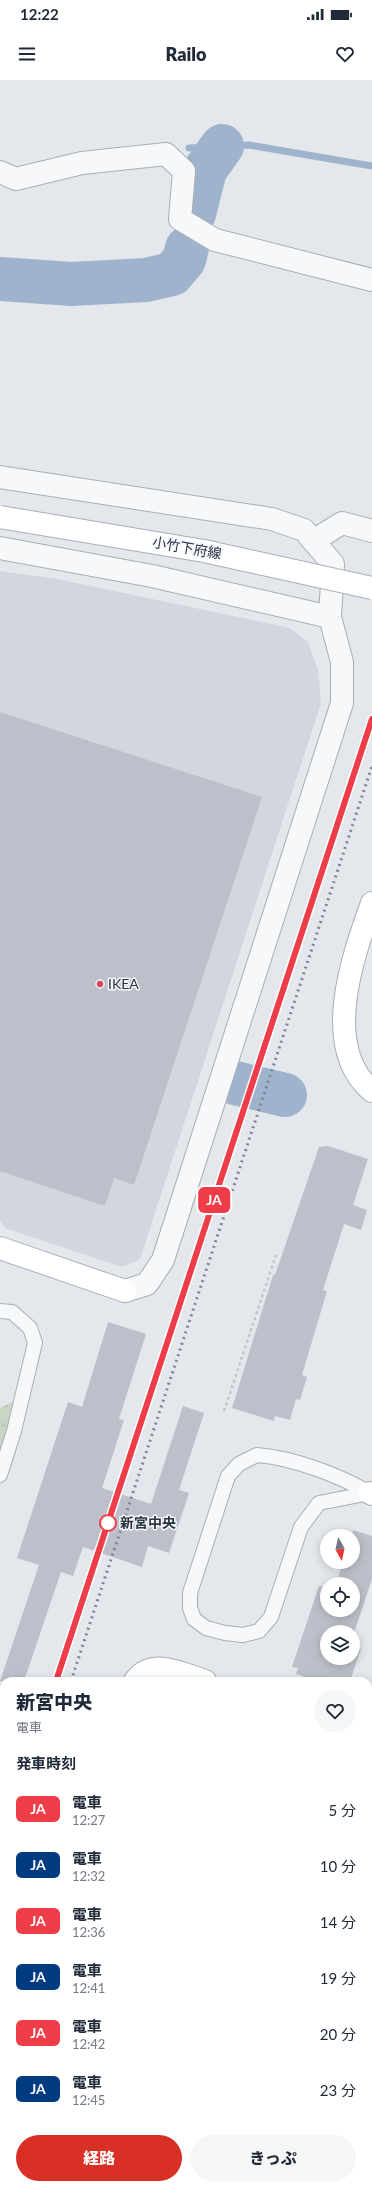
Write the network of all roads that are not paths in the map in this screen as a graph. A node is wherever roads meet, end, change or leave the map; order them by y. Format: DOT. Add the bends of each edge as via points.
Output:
graph roads {
  1 [pos="0,172"];
  2 [pos="372,280"];
  3 [pos="0,477"];
  4 [pos="0,517"];
  5 [pos="372,530"];
  6 [pos="313,541"];
  7 [pos="0,548"];
  8 [pos="372,588"];
  9 [pos="330,617"];
  10 [pos="372,903"];
  11 [pos="372,1091"];
  12 [pos="0,1248"];
  13 [pos="0,1311"];
  14 [pos="0,1475"];
  15 [pos="371,1493"];
  16 [pos="137,1677"];
  17 [pos="192,1677"];
  1 -- 2 [label="street" via="16,179 82,163 166,154 184,171 180,218 215,240"];
  3 -- 6 [label="street" via="272,519 304,530"];
  4 -- 8 [label="street, 小竹下府線, bridge" via="204,551"];
  5 -- 6 [label="street" via="342,523"];
  6 -- 9 [label="street" via="333,564"];
  7 -- 9 [label="street" via="152,576"];
  9 -- 12 [label="street" via="342,662 342,703 163,1260 147,1284 125,1291"];
  10 -- 11 [label="street" via="344,1007 348,1052 356,1071"];
  13 -- 14 [label="lane" via="12,1312 30,1328 35,1343 14,1431"];
  15 -- 15 [label="lane" via="319,1503 301,1528 271,1616 259,1631 243,1635 225,1633 206,1628 194,1619 190,1608 190,1593 228,1476 239,1464 257,1455 273,1456 347,1480"];
  16 -- 17 [label="street" via="151,1669 164,1668"];
}
